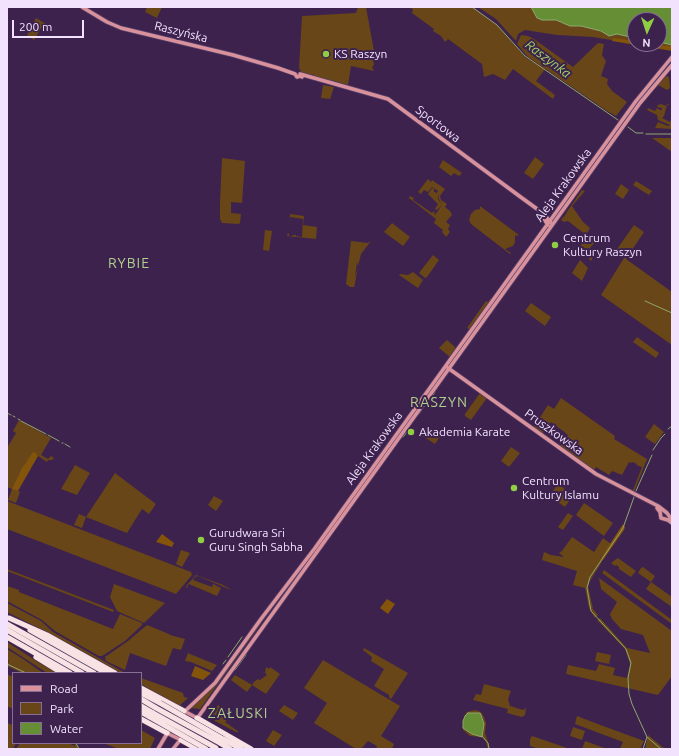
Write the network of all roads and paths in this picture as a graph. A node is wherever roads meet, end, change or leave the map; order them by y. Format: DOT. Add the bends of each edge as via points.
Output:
graph roads {
  1 [pos="82,7"];
  2 [pos="672,58"];
  3 [pos="672,65"];
  4 [pos="300,75"];
  5 [pos="548,222"];
  6 [pos="551,227"];
  7 [pos="448,368"];
  8 [pos="662,513"];
  9 [pos="667,518"];
  10 [pos="672,522"];
  11 [pos="8,619"];
  12 [pos="7,630"];
  13 [pos="7,637"];
  14 [pos="19,644"];
  15 [pos="60,672"];
  16 [pos="68,672"];
  17 [pos="80,672"];
  18 [pos="92,672"];
  19 [pos="104,672"];
  20 [pos="112,672"];
  21 [pos="142,689"];
  22 [pos="142,694"];
  23 [pos="142,701"];
  24 [pos="142,706"];
  25 [pos="155,710"];
  26 [pos="184,711"];
  27 [pos="142,712"];
  28 [pos="197,718"];
  29 [pos="142,720"];
  30 [pos="167,733"];
  31 [pos="180,740"];
  32 [pos="219,745"];
  33 [pos="158,749"];
  34 [pos="173,749"];
  35 [pos="197,749"];
  36 [pos="206,749"];
  37 [pos="230,749"];
  38 [pos="241,749"];
  39 [pos="251,749"];
  1 -- 4 [label="main road, Raszyńska" via="121,28 299,72"];
  2 -- 5 [label="main road, Aleja Krakowska" via="636,101"];
  3 -- 6 [label="main road, Aleja Krakowska" via="640,103"];
  4 -- 5 [label="main road, Sportowa" via="392,101 544,214"];
  5 -- 6 [label="main road, Sportowa"];
  5 -- 7 [label="main road, Aleja Krakowska"];
  6 -- 7 [label="main road, Aleja Krakowska"];
  7 -- 8 [label="main road, Pruszkowska" via="596,474 656,505"];
  7 -- 26 [label="main road, Aleja Krakowska" via="215,683"];
  7 -- 28 [label="main road, Aleja Krakowska"];
  8 -- 9 [label="main road" via="667,513"];
  8 -- 9 [label="main road" via="661,518"];
  9 -- 10 [label="main road"];
  11 -- 18 [label="highway"];
  11 -- 19 [label="highway"];
  11 -- 20 [label="highway" via="47,635"];
  12 -- 17 [label="highway"];
  13 -- 14 [label="highway"];
  14 -- 15 [label="highway"];
  14 -- 16 [label="highway"];
  21 -- 26 [label="highway"];
  22 -- 25 [label="highway"];
  23 -- 25 [label="highway"];
  24 -- 25 [label="highway"];
  25 -- 27 [label="highway"];
  25 -- 32 [label="highway, bridge"];
  25 -- 32 [label="highway, bridge"];
  25 -- 36 [label="highway, bridge"];
  26 -- 28 [label="main road"];
  26 -- 30 [label="main road, Aleja Krakowska"];
  28 -- 31 [label="main road, Aleja Krakowska"];
  28 -- 39 [label="highway"];
  29 -- 30 [label="highway"];
  30 -- 31 [label="main road"];
  30 -- 33 [label="main road, Aleja Krakowska"];
  31 -- 34 [label="main road, Aleja Krakowska"];
  31 -- 35 [label="highway"];
  32 -- 37 [label="highway"];
  32 -- 38 [label="highway"];
}
